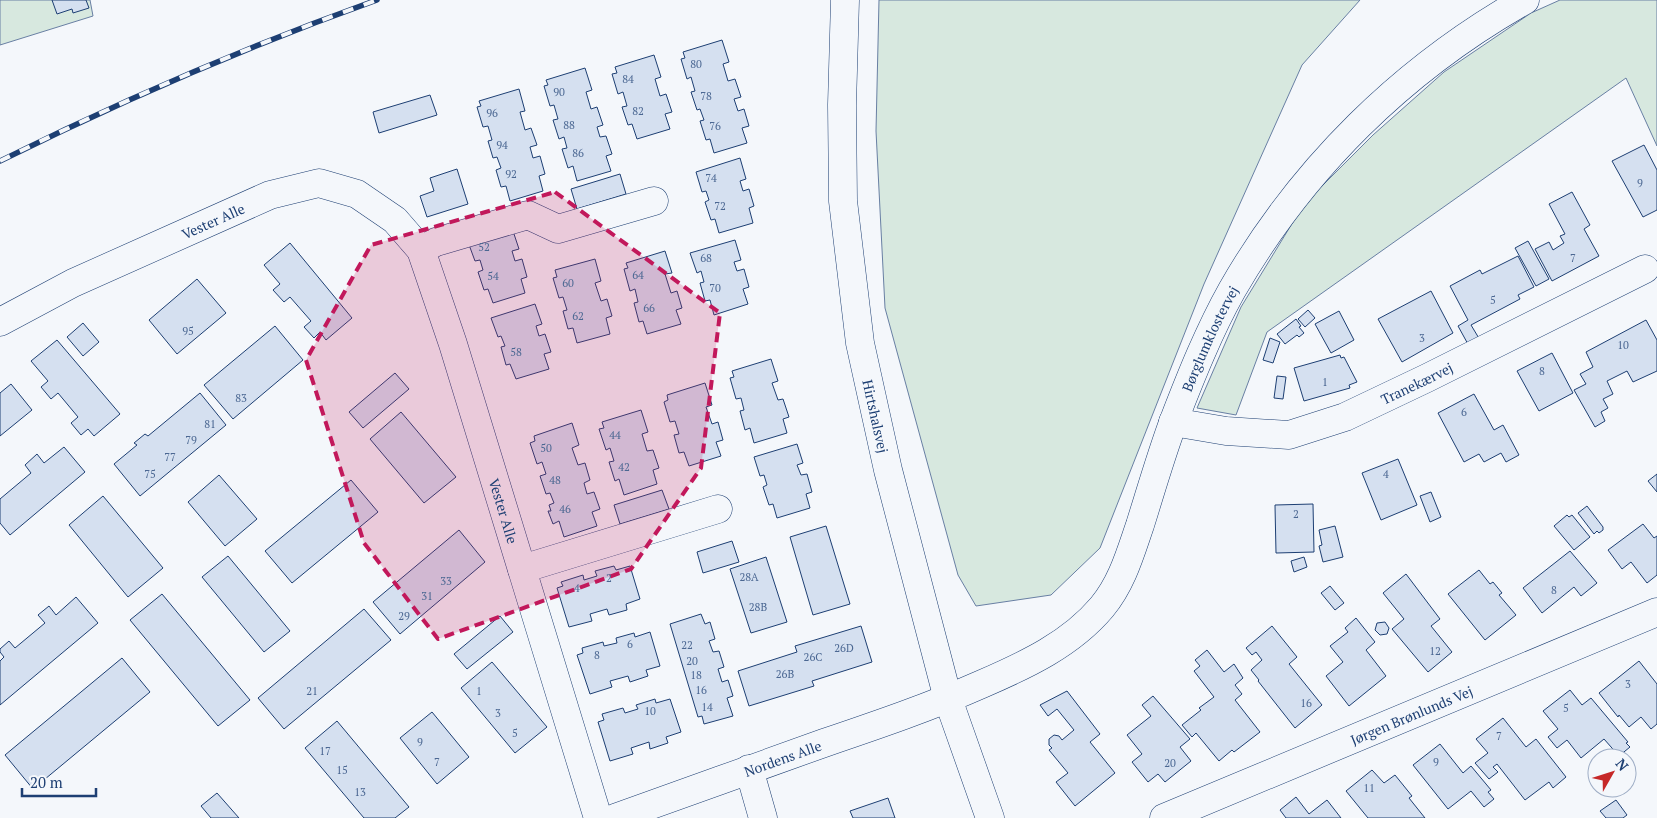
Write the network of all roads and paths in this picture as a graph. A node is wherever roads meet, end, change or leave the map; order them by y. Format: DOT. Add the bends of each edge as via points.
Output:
graph roads {
  1 [pos="845,0"];
  2 [pos="1525,0"];
  3 [pos="654,201"];
  4 [pos="421,250"];
  5 [pos="1645,269"];
  6 [pos="0,322"];
  7 [pos="1173,422"];
  8 [pos="718,509"];
  9 [pos="522,569"];
  10 [pos="1657,612"];
  11 [pos="948,699"];
  12 [pos="749,770"];
  13 [pos="598,818"];
  14 [pos="615,818"];
  15 [pos="763,818"];
  16 [pos="990,818"];
  17 [pos="1164,818"];
  1 -- 11 [label="street, Hirtshalsvej" via="843,201 860,342 888,470"];
  2 -- 7 [label="street, Børglumklostervej" via="1453,45 1408,80 1370,113 1297,194 1232,290 1210,333"];
  3 -- 4 [label="street" via="558,229 528,215 436,242"];
  4 -- 6 [label="street, Vester Alle" via="395,220 357,194 319,183 270,195 73,283"];
  4 -- 9 [label="street, Vester Alle"];
  5 -- 7 [label="street, Tranekærvej" via="1345,417 1289,434 1226,431"];
  7 -- 11 [label="street, Børglumklostervej" via="1124,572 1102,607 1074,634 1035,660"];
  8 -- 9 [label="street"];
  9 -- 13 [label="street, Vester Alle"];
  10 -- 17 [label="street, Jørgen Brønlunds Vej"];
  11 -- 12 [label="street, Nordens Alle"];
  11 -- 16 [label="street, Hirtshalsvej"];
  12 -- 14 [label="street, Nordens Alle"];
  12 -- 15 [label="street"];
}
